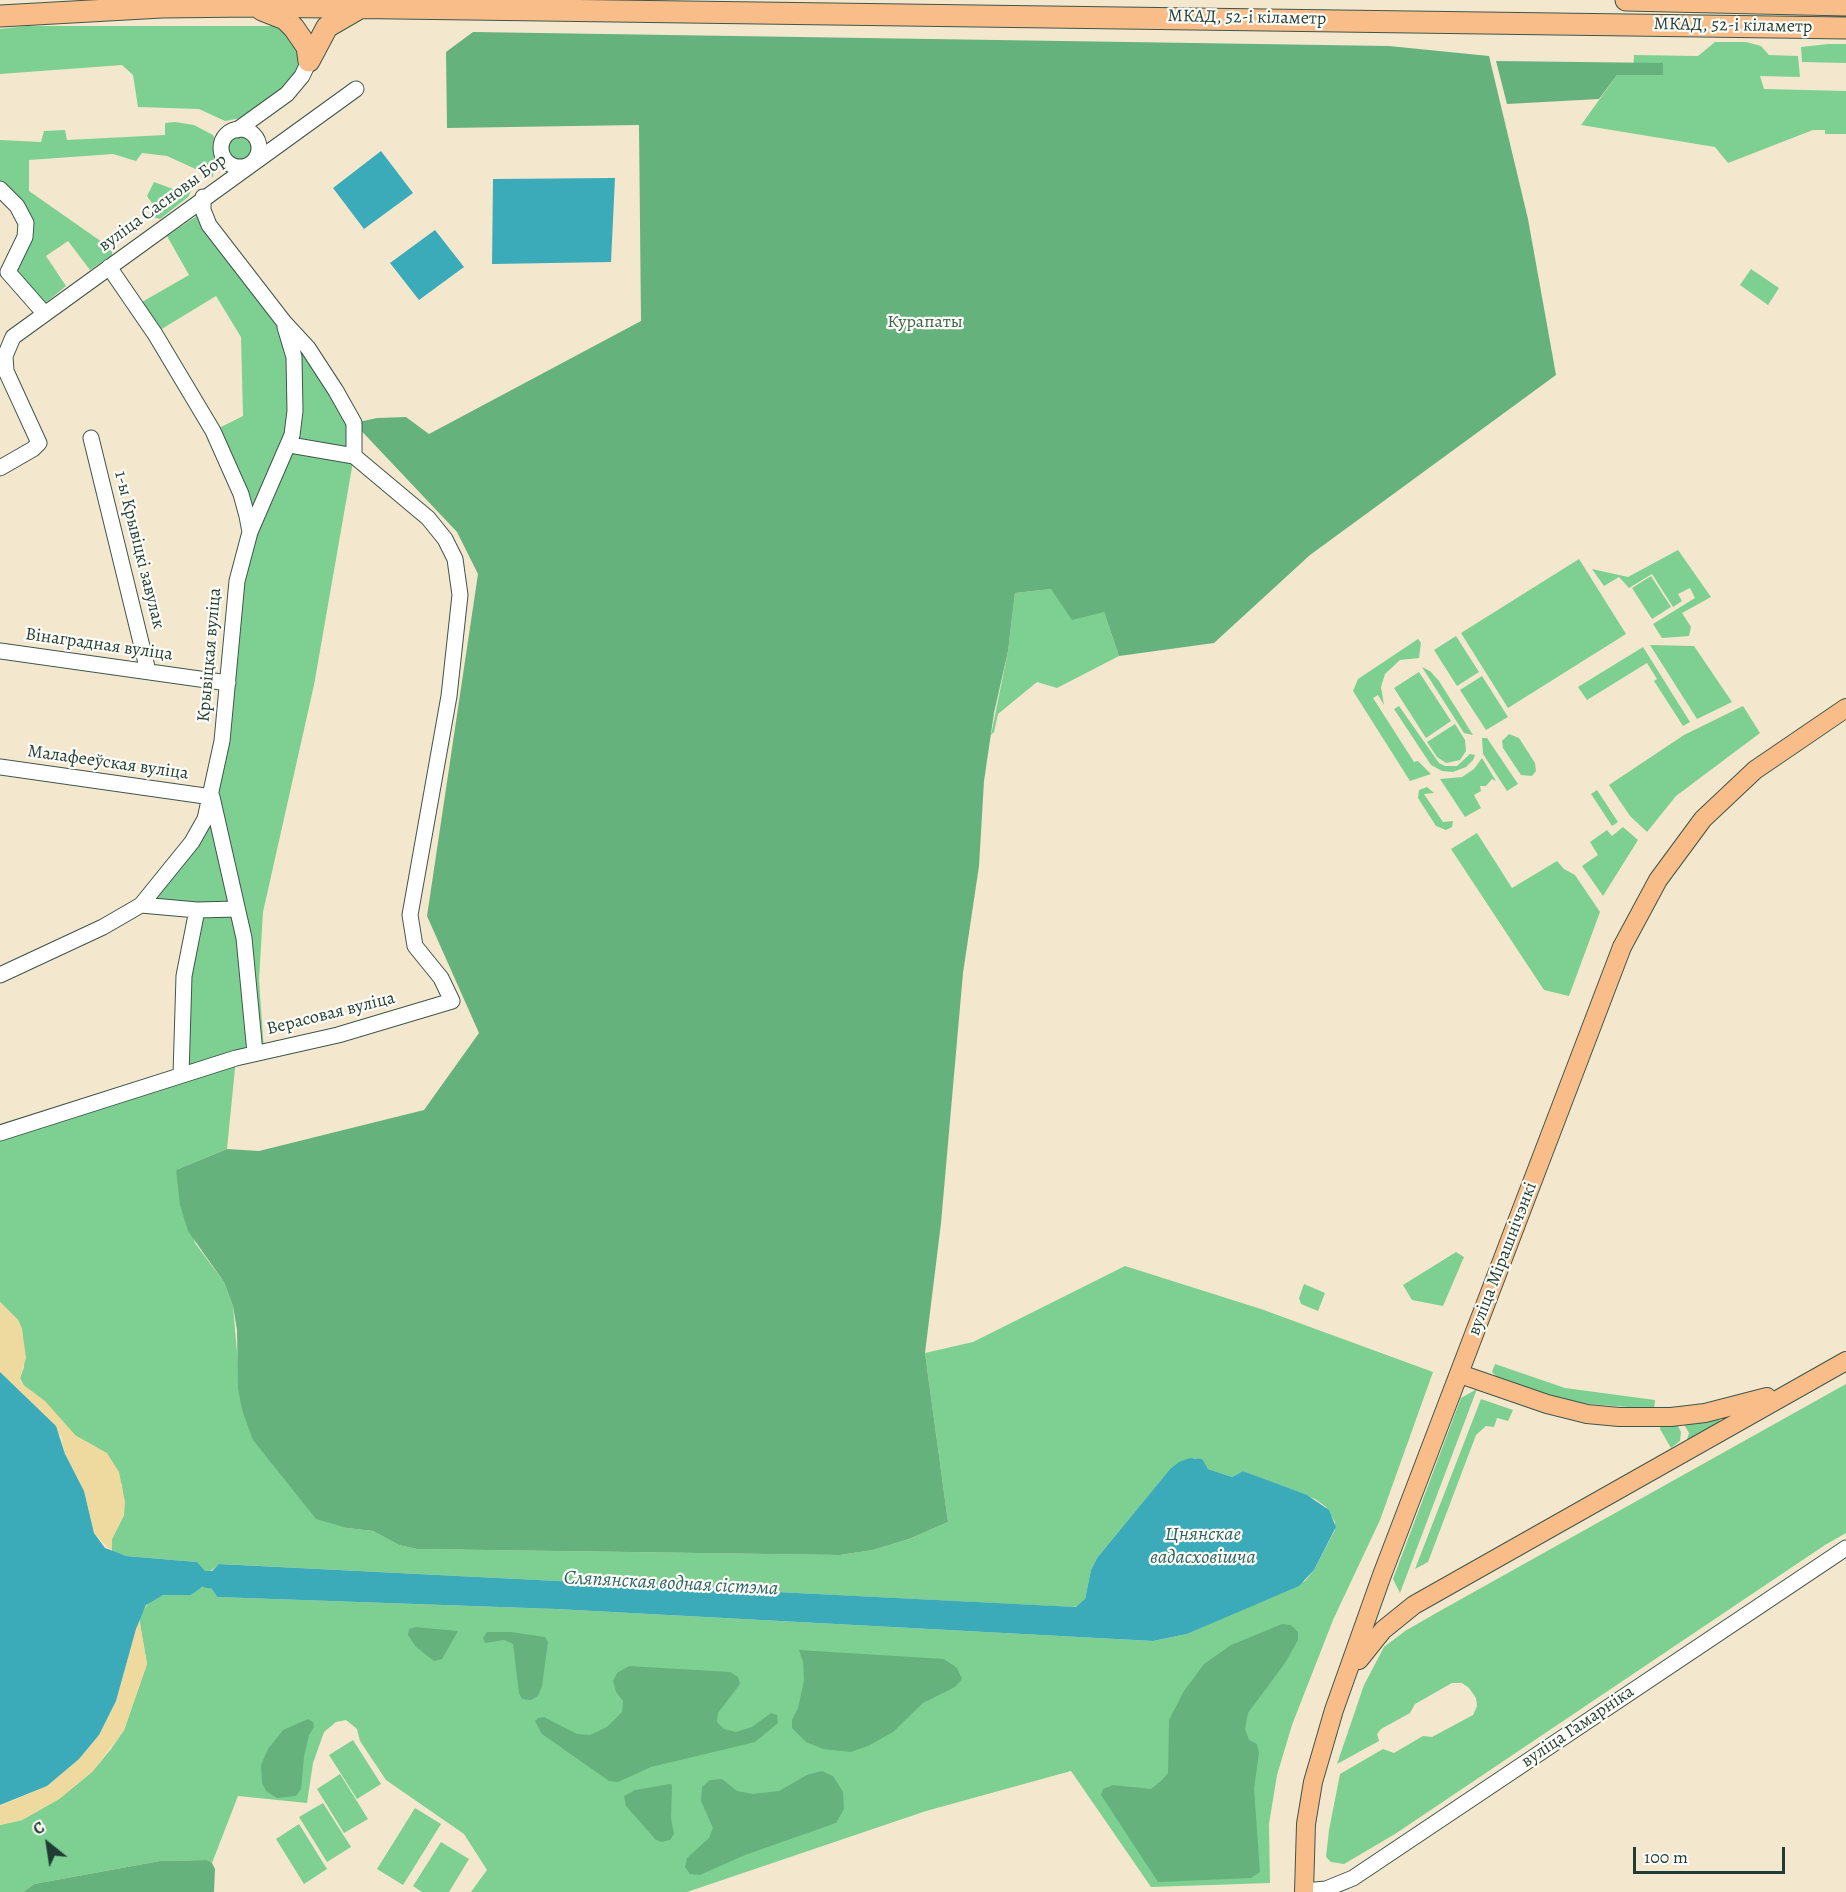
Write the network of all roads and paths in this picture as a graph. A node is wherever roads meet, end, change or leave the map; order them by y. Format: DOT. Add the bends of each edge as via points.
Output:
graph roads {
  1 [pos="1626,0"];
  2 [pos="1795,2"];
  3 [pos="1846,5"];
  4 [pos="252,6"];
  5 [pos="362,8"];
  6 [pos="0,16"];
  7 [pos="1846,28"];
  8 [pos="309,61"];
  9 [pos="356,89"];
  10 [pos="278,101"];
  11 [pos="237,130"];
  12 [pos="258,141"];
  13 [pos="285,141"];
  14 [pos="223,155"];
  15 [pos="251,164"];
  16 [pos="218,187"];
  17 [pos="0,189"];
  18 [pos="203,197"];
  19 [pos="109,267"];
  20 [pos="4,273"];
  21 [pos="44,313"];
  22 [pos="284,322"];
  23 [pos="91,438"];
  24 [pos="290,445"];
  25 [pos="354,456"];
  26 [pos="0,468"];
  27 [pos="250,532"];
  28 [pos="0,651"];
  29 [pos="148,671"];
  30 [pos="228,683"];
  31 [pos="1846,708"];
  32 [pos="0,767"];
  33 [pos="212,797"];
  34 [pos="141,905"];
  35 [pos="237,909"];
  36 [pos="197,910"];
  37 [pos="0,975"];
  38 [pos="255,1053"];
  39 [pos="181,1075"];
  40 [pos="0,1133"];
  41 [pos="1846,1362"];
  42 [pos="1460,1374"];
  43 [pos="1809,1382"];
  44 [pos="1846,1548"];
  45 [pos="1382,1575"];
  46 [pos="1414,1605"];
  47 [pos="1346,1679"];
  48 [pos="1304,1892"];
  1 -- 2 [label="highway, МКАД, 52-і кіламетр"];
  2 -- 3 [label="highway, МКАД, 52-і кіламетр"];
  4 -- 5 [label="highway, МКАД, 52-і кіламетр"];
  4 -- 6 [label="highway, МКАД, 52-і кіламетр"];
  4 -- 8 [label="highway" via="294,28 307,47"];
  5 -- 7 [label="highway, МКАД, 52-і кіламетр"];
  5 -- 8 [label="highway" via="327,27"];
  8 -- 10 [label="street" via="296,86"];
  9 -- 13 [label="street, вуліца Сасновы Бор"];
  10 -- 11 [label="street"];
  10 -- 12 [label="street" via="264,121"];
  11 -- 12 [label="street" via="250,132"];
  11 -- 14 [label="street" via="226,135"];
  12 -- 13 [label="street"];
  12 -- 15 [label="street" via="258,153"];
  13 -- 15 [label="street, вуліца Сасновы Бор"];
  14 -- 15 [label="street" via="235,166"];
  14 -- 16 [label="street"];
  15 -- 16 [label="street, вуліца Сасновы Бор"];
  16 -- 18 [label="street, вуліца Сасновы Бор"];
  17 -- 20 [label="street" via="17,206 26,223 25,237"];
  18 -- 19 [label="street, вуліца Сасновы Бор"];
  18 -- 22 [label="street" via="209,225"];
  19 -- 21 [label="street, вуліца Сасновы Бор"];
  19 -- 27 [label="street, Крывіцкая вуліца" via="213,431 241,494"];
  20 -- 21 [label="street"];
  21 -- 26 [label="street, вуліца Сасновы Бор" via="13,337 5,356 6,371 39,442"];
  22 -- 24 [label="street" via="292,342 296,382"];
  22 -- 25 [label="street" via="309,348 354,423"];
  23 -- 29 [label="street, 1-ы Крывіцкі завулак"];
  24 -- 25 [label="street"];
  24 -- 27 [label="street"];
  25 -- 38 [label="street, Верасовая вуліца" via="428,518 450,548 459,571 449,696 410,915 415,946 441,978 452,1001 338,1035"];
  27 -- 30 [label="street, Крывіцкая вуліца" via="237,581"];
  28 -- 29 [label="street, Вінаградная вуліца"];
  29 -- 30 [label="street, Вінаградная вуліца"];
  30 -- 33 [label="street, Крывіцкая вуліца"];
  31 -- 42 [label="main road, вуліца Мірашнічэнкі" via="1781,751 1728,794 1681,847 1640,912 1598,1006"];
  32 -- 33 [label="street, Малафееўская вуліца"];
  33 -- 34 [label="street, Крывіцкая вуліца" via="195,836"];
  33 -- 35 [label="street, Верасовая вуліца"];
  34 -- 36 [label="street"];
  34 -- 37 [label="street, Крывіцкая вуліца"];
  35 -- 36 [label="street"];
  35 -- 38 [label="street, Верасовая вуліца" via="245,947"];
  36 -- 39 [label="street" via="184,976"];
  38 -- 39 [label="street"];
  39 -- 40 [label="street"];
  41 -- 43 [label="main road"];
  42 -- 43 [label="main road" via="1547,1404 1619,1417 1705,1413"];
  42 -- 45 [label="main road, вуліца Мірашнічэнкі"];
  43 -- 46 [label="main road"];
  44 -- 48 [label="street, вуліца Гамарніка" via="1353,1878 1326,1889"];
  45 -- 46 [label="main road" via="1385,1604 1396,1610"];
  45 -- 47 [label="main road, вуліца Мірашнічэнкі"];
  46 -- 47 [label="main road" via="1376,1638"];
  47 -- 48 [label="main road, вуліца Мірашнічэнкі" via="1313,1782 1306,1824"];
}
